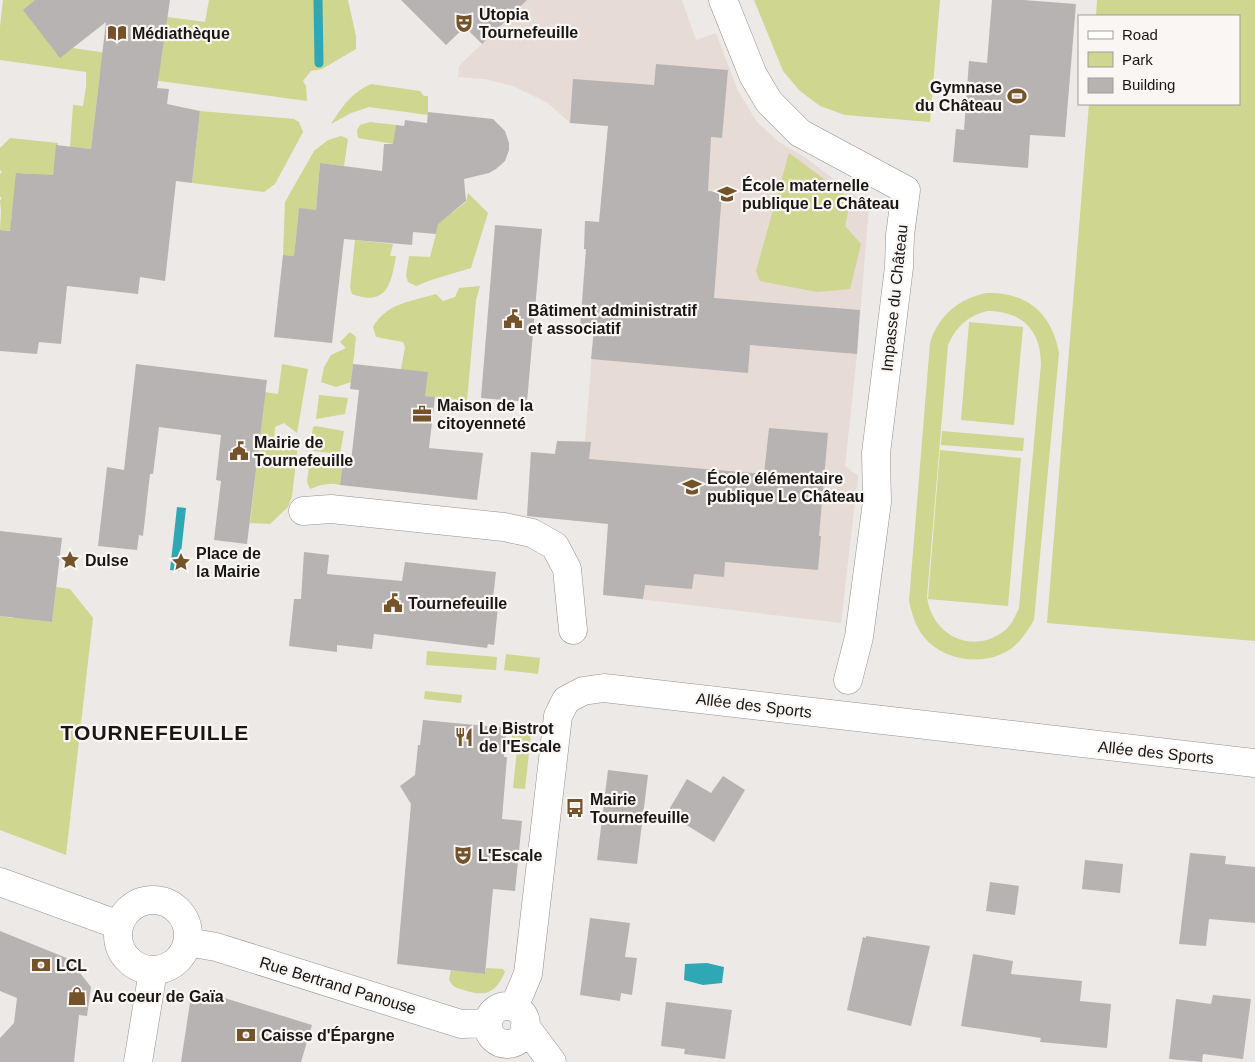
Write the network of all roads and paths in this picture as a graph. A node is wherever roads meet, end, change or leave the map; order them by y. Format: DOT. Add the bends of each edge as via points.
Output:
graph roads {
  1 [pos="723,0"];
  2 [pos="303,511"];
  3 [pos="574,630"];
  4 [pos="848,680"];
  5 [pos="1255,763"];
  6 [pos="0,882"];
  7 [pos="118,925"];
  8 [pos="188,942"];
  9 [pos="153,971"];
  10 [pos="508,1025"];
  11 [pos="138,1062"];
  12 [pos="532,1062"];
  13 [pos="552,1062"];
  1 -- 4 [label="street, Impasse du Château" via="753,75 769,102 800,133 906,190 876,453 877,502 859,637"];
  2 -- 3 [label="street" via="330,509 504,527 532,533 555,546 567,569"];
  5 -- 10 [label="street, Allée des Sports" via="604,688 583,692 566,700 558,716 528,974"];
  6 -- 7 [label="street"];
  7 -- 8 [label="street" via="133,905 150,899 161,900 180,911 188,931"];
  7 -- 9 [label="street" via="119,947 124,956 137,966"];
  8 -- 9 [label="street" via="171,966"];
  8 -- 10 [label="street, Rue Bertrand Panouse" via="216,947 461,1024"];
  9 -- 11 [label="street"];
  10 -- 12 [label="street" via="516,1053"];
  10 -- 13 [label="street"];
}
